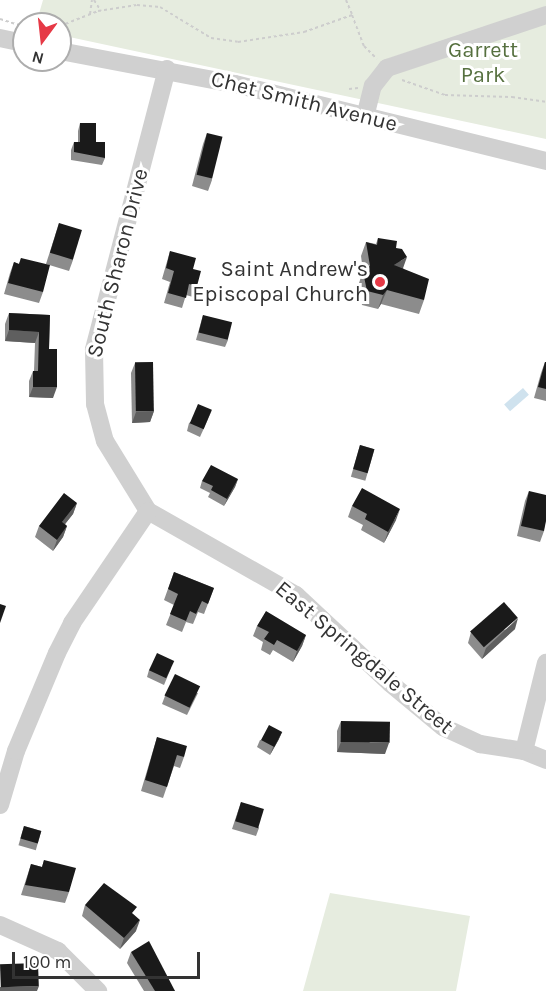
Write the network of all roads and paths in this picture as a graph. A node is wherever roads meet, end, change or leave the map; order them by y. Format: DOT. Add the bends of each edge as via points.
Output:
graph roads {
  1 [pos="93,0"];
  2 [pos="346,0"];
  3 [pos="101,11"];
  4 [pos="90,14"];
  5 [pos="352,15"];
  6 [pos="546,15"];
  7 [pos="72,21"];
  8 [pos="72,53"];
  9 [pos="387,68"];
  10 [pos="167,69"];
  11 [pos="546,102"];
  12 [pos="365,117"];
  13 [pos="546,161"];
  14 [pos="148,511"];
  15 [pos="546,663"];
  16 [pos="524,752"];
  17 [pos="546,760"];
  18 [pos="0,805"];
  19 [pos="0,925"];
  20 [pos="98,991"];
  1 -- 3 [label="path"];
  1 -- 4 [label="path"];
  2 -- 5 [label="path"];
  3 -- 4 [label="path"];
  3 -- 5 [label="path" via="137,5 160,7 212,38 238,42 304,32"];
  4 -- 7 [label="path"];
  5 -- 9 [label="path" via="364,46"];
  6 -- 9 [label="street"];
  8 -- 10 [label="street, Chet Smith Avenue"];
  9 -- 11 [label="path" via="404,81 445,95"];
  9 -- 12 [label="street" via="373,86"];
  10 -- 12 [label="street, Chet Smith Avenue"];
  10 -- 14 [label="street, South Sharon Drive" via="104,306 93,366 95,404 105,441"];
  12 -- 13 [label="street, Chet Smith Avenue"];
  14 -- 16 [label="street, East Springdale Street" via="296,595 443,727 480,744"];
  14 -- 18 [label="street" via="72,623 16,751"];
  15 -- 16 [label="street"];
  16 -- 17 [label="street, East Springdale Street"];
  19 -- 20 [label="street" via="58,951"];
}
